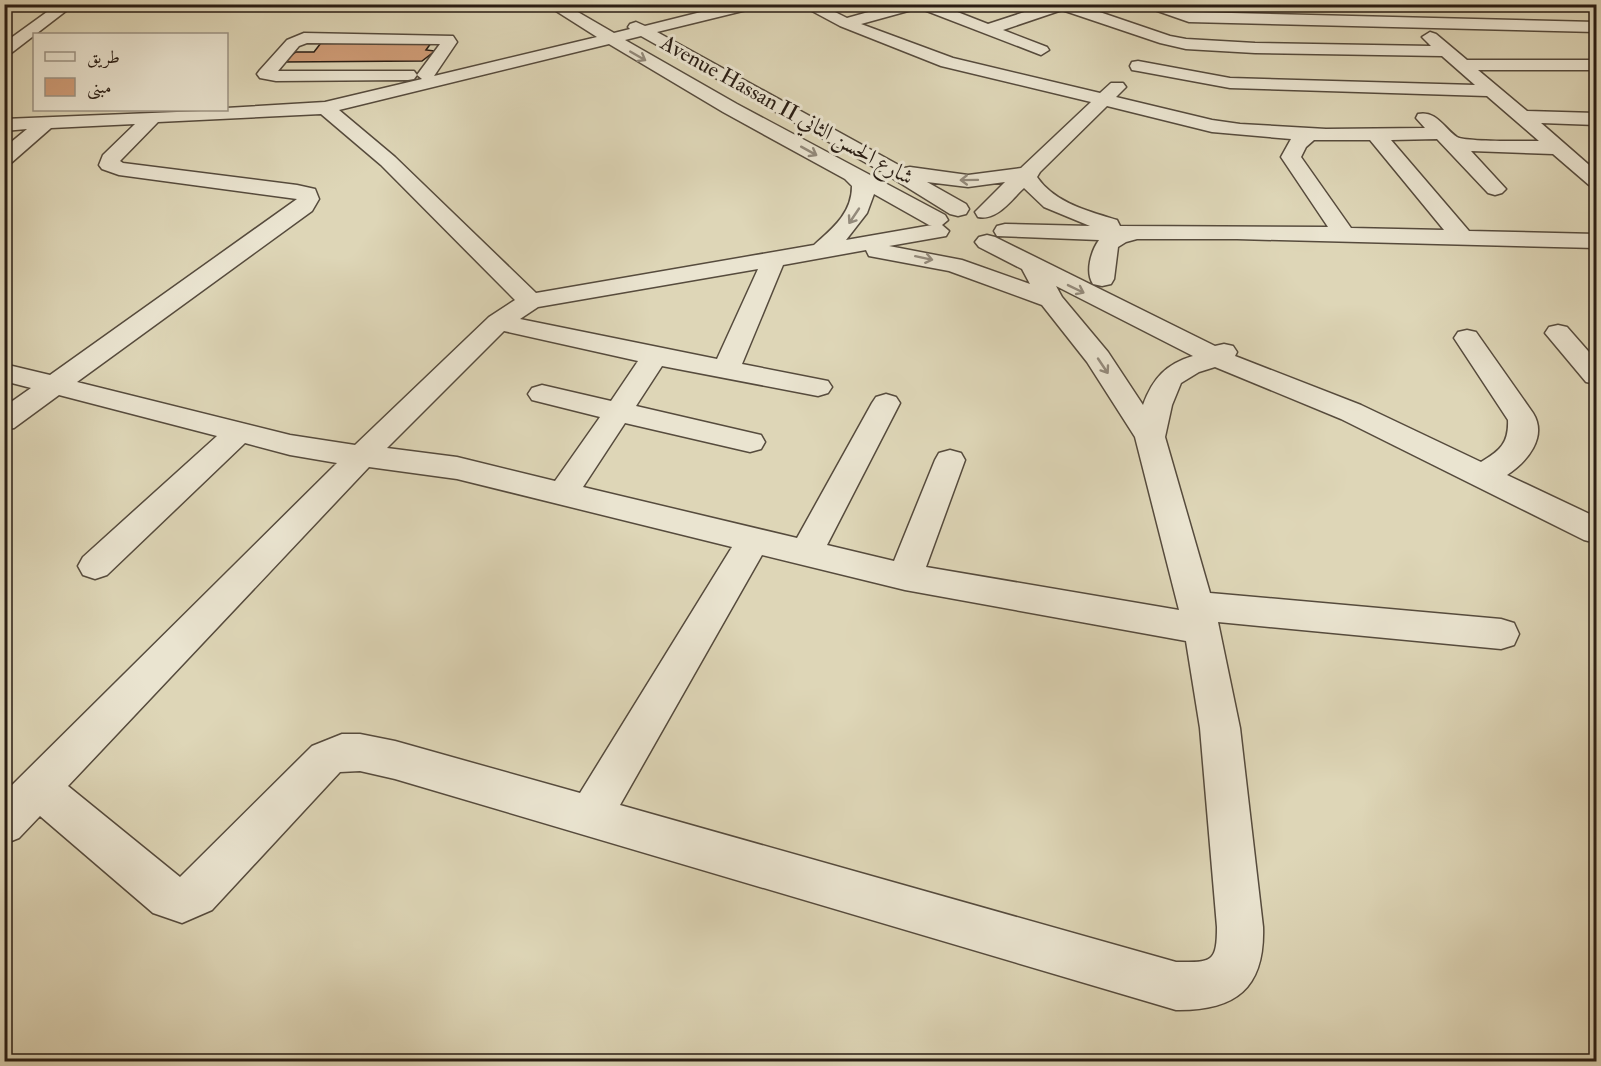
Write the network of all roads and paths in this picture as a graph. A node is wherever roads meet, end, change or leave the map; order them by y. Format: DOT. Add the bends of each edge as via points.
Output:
graph roads {
  1 [pos="68,4"];
  2 [pos="552,4"];
  3 [pos="754,4"];
  4 [pos="806,4"];
  5 [pos="916,4"];
  6 [pos="922,4"];
  7 [pos="1151,4"];
  8 [pos="1392,4"];
  9 [pos="1061,5"];
  10 [pos="1549,10"];
  11 [pos="1189,17"];
  12 [pos="621,19"];
  13 [pos="845,23"];
  14 [pos="1414,23"];
  15 [pos="1499,25"];
  16 [pos="1571,26"];
  17 [pos="1596,27"];
  18 [pos="986,30"];
  19 [pos="644,32"];
  20 [pos="612,40"];
  21 [pos="1166,40"];
  22 [pos="1256,48"];
  23 [pos="1041,50"];
  24 [pos="1359,50"];
  25 [pos="4,51"];
  26 [pos="1446,51"];
  27 [pos="1463,65"];
  28 [pos="1554,65"];
  29 [pos="1596,65"];
  30 [pos="1138,66"];
  31 [pos="714,69"];
  32 [pos="430,78"];
  33 [pos="680,80"];
  34 [pos="1286,85"];
  35 [pos="662,89"];
  36 [pos="1397,89"];
  37 [pos="1494,91"];
  38 [pos="763,97"];
  39 [pos="1104,99"];
  40 [pos="325,108"];
  41 [pos="697,108"];
  42 [pos="730,108"];
  43 [pos="153,117"];
  44 [pos="1523,117"];
  45 [pos="1596,119"];
  46 [pos="46,123"];
  47 [pos="4,125"];
  48 [pos="1311,133"];
  49 [pos="1375,134"];
  50 [pos="1447,139"];
  51 [pos="1557,148"];
  52 [pos="4,159"];
  53 [pos="891,169"];
  54 [pos="1029,171"];
  55 [pos="853,176"];
  56 [pos="1596,181"];
  57 [pos="1494,189"];
  58 [pos="1108,225"];
  59 [pos="976,231"];
  60 [pos="1185,232"];
  61 [pos="1343,233"];
  62 [pos="1131,234"];
  63 [pos="1462,237"];
  64 [pos="1596,241"];
  65 [pos="845,247"];
  66 [pos="821,251"];
  67 [pos="774,259"];
  68 [pos="1033,267"];
  69 [pos="1102,279"];
  70 [pos="1052,300"];
  71 [pos="530,301"];
  72 [pos="498,322"];
  73 [pos="1558,333"];
  74 [pos="1467,338"];
  75 [pos="1225,351"];
  76 [pos="655,356"];
  77 [pos="726,369"];
  78 [pos="4,372"];
  79 [pos="1596,376"];
  80 [pos="54,385"];
  81 [pos="818,387"];
  82 [pos="542,394"];
  83 [pos="886,403"];
  84 [pos="617,410"];
  85 [pos="4,421"];
  86 [pos="238,433"];
  87 [pos="1150,437"];
  88 [pos="750,442"];
  89 [pos="362,456"];
  90 [pos="950,460"];
  91 [pos="1483,476"];
  92 [pos="561,495"];
  93 [pos="1596,531"];
  94 [pos="753,541"];
  95 [pos="805,554"];
  96 [pos="95,566"];
  97 [pos="905,577"];
  98 [pos="1200,618"];
  99 [pos="1501,634"];
  100 [pos="38,788"];
  101 [pos="590,816"];
  102 [pos="4,823"];
  1 -- 25 [label="street"];
  2 -- 20 [label="street, Avenue Hassan II شارع الحسن الثاني"];
  3 -- 19 [label="street"];
  4 -- 13 [label="street"];
  5 -- 13 [label="street"];
  6 -- 18 [label="street"];
  7 -- 11 [label="street"];
  8 -- 14 [label="street"];
  9 -- 18 [label="street"];
  9 -- 21 [label="street"];
  10 -- 16 [label="street"];
  11 -- 14 [label="street"];
  11 -- 21 [label="street"];
  12 -- 19 [label="street, Avenue Hassan II شارع الحسن الثاني"];
  13 -- 39 [label="street" via="947,62"];
  14 -- 15 [label="street"];
  14 -- 26 [label="street"];
  15 -- 16 [label="street"];
  15 -- 28 [label="street"];
  16 -- 17 [label="street"];
  18 -- 23 [label="street"];
  19 -- 20 [label="street"];
  19 -- 31 [label="street, Avenue Hassan II شارع الحسن الثاني"];
  20 -- 32 [label="street"];
  20 -- 33 [label="street, Avenue Hassan II شارع الحسن الثاني, one-way"];
  21 -- 22 [label="street"];
  21 -- 30 [label="street"];
  22 -- 24 [label="street"];
  22 -- 34 [label="street"];
  24 -- 26 [label="street"];
  24 -- 36 [label="street"];
  26 -- 27 [label="street"];
  27 -- 28 [label="street"];
  27 -- 37 [label="street"];
  28 -- 29 [label="street"];
  30 -- 34 [label="street" via="1211,81"];
  30 -- 39 [label="street"];
  31 -- 33 [label="street"];
  31 -- 38 [label="street, Avenue Hassan II شارع الحسن الثاني"];
  32 -- 32 [label="street" via="276,76 266,74 293,43 304,38 447,39 449,42"];
  32 -- 40 [label="street"];
  33 -- 35 [label="street"];
  33 -- 42 [label="street, Avenue Hassan II شارع الحسن الثاني"];
  34 -- 36 [label="street"];
  36 -- 37 [label="street"];
  36 -- 50 [label="street"];
  37 -- 44 [label="street"];
  38 -- 42 [label="street"];
  38 -- 53 [label="street, Avenue Hassan II شارع الحسن الثاني"];
  39 -- 48 [label="street" via="1212,126"];
  39 -- 54 [label="street"];
  40 -- 43 [label="street"];
  40 -- 71 [label="street" via="388,161"];
  41 -- 42 [label="street"];
  42 -- 55 [label="street, Avenue Hassan II شارع الحسن الثاني, one-way"];
  43 -- 46 [label="street"];
  43 -- 80 [label="street" via="110,159 109,165 297,191 307,194 308,199 304,206"];
  44 -- 45 [label="street"];
  44 -- 51 [label="street"];
  46 -- 47 [label="street"];
  46 -- 52 [label="street"];
  48 -- 49 [label="street"];
  48 -- 61 [label="street" via="1297,144 1292,157"];
  49 -- 50 [label="street"];
  49 -- 63 [label="street"];
  50 -- 51 [label="street"];
  50 -- 57 [label="street"];
  51 -- 56 [label="street"];
  54 -- 53 [label="street, one-way" via="968,181"];
  53 -- 59 [label="street, Avenue Hassan II شارع الحسن الثاني" via="958,210 945,213"];
  54 -- 58 [label="street" via="1027,177 1044,198"];
  54 -- 59 [label="street"];
  55 -- 59 [label="street, Avenue Hassan II شارع الحسن الثاني"];
  55 -- 66 [label="street, one-way" via="863,184 863,203 850,224"];
  58 -- 59 [label="street"];
  58 -- 60 [label="street"];
  59 -- 62 [label="street"];
  59 -- 65 [label="street"];
  59 -- 68 [label="street"];
  59 -- 69 [label="street"];
  60 -- 61 [label="street"];
  60 -- 62 [label="street"];
  61 -- 63 [label="street"];
  62 -- 69 [label="street" via="1117,235 1109,242 1102,256"];
  63 -- 64 [label="street"];
  65 -- 66 [label="street"];
  65 -- 70 [label="street, one-way" via="954,265"];
  66 -- 67 [label="street"];
  67 -- 71 [label="street"];
  67 -- 77 [label="street"];
  68 -- 70 [label="street"];
  68 -- 75 [label="street, one-way"];
  69 -- 75 [label="street"];
  70 -- 87 [label="street, one-way" via="1098,358"];
  71 -- 72 [label="street"];
  72 -- 76 [label="street"];
  72 -- 89 [label="street"];
  73 -- 79 [label="street"];
  74 -- 91 [label="street" via="1523,420 1525,430 1516,455"];
  75 -- 87 [label="street" via="1175,372 1167,381"];
  75 -- 91 [label="street"];
  76 -- 77 [label="street"];
  76 -- 84 [label="street"];
  77 -- 81 [label="street"];
  78 -- 80 [label="street"];
  80 -- 85 [label="street"];
  80 -- 86 [label="street"];
  82 -- 84 [label="street"];
  83 -- 95 [label="street"];
  84 -- 88 [label="street"];
  84 -- 92 [label="street"];
  86 -- 89 [label="street"];
  86 -- 96 [label="street"];
  87 -- 98 [label="street"];
  89 -- 92 [label="street" via="457,468"];
  89 -- 100 [label="street"];
  90 -- 97 [label="street"];
  91 -- 93 [label="street"];
  92 -- 94 [label="street"];
  94 -- 95 [label="street"];
  94 -- 101 [label="street"];
  95 -- 97 [label="street"];
  97 -- 98 [label="street"];
  98 -- 99 [label="street"];
  98 -- 101 [label="street" via="1220,728 1240,927 1239,957 1230,973 1216,982 1198,987 1176,986"];
  100 -- 101 [label="street" via="169,897 182,900 196,894 326,759 339,753 359,752 395,760"];
  100 -- 102 [label="street"];
}
